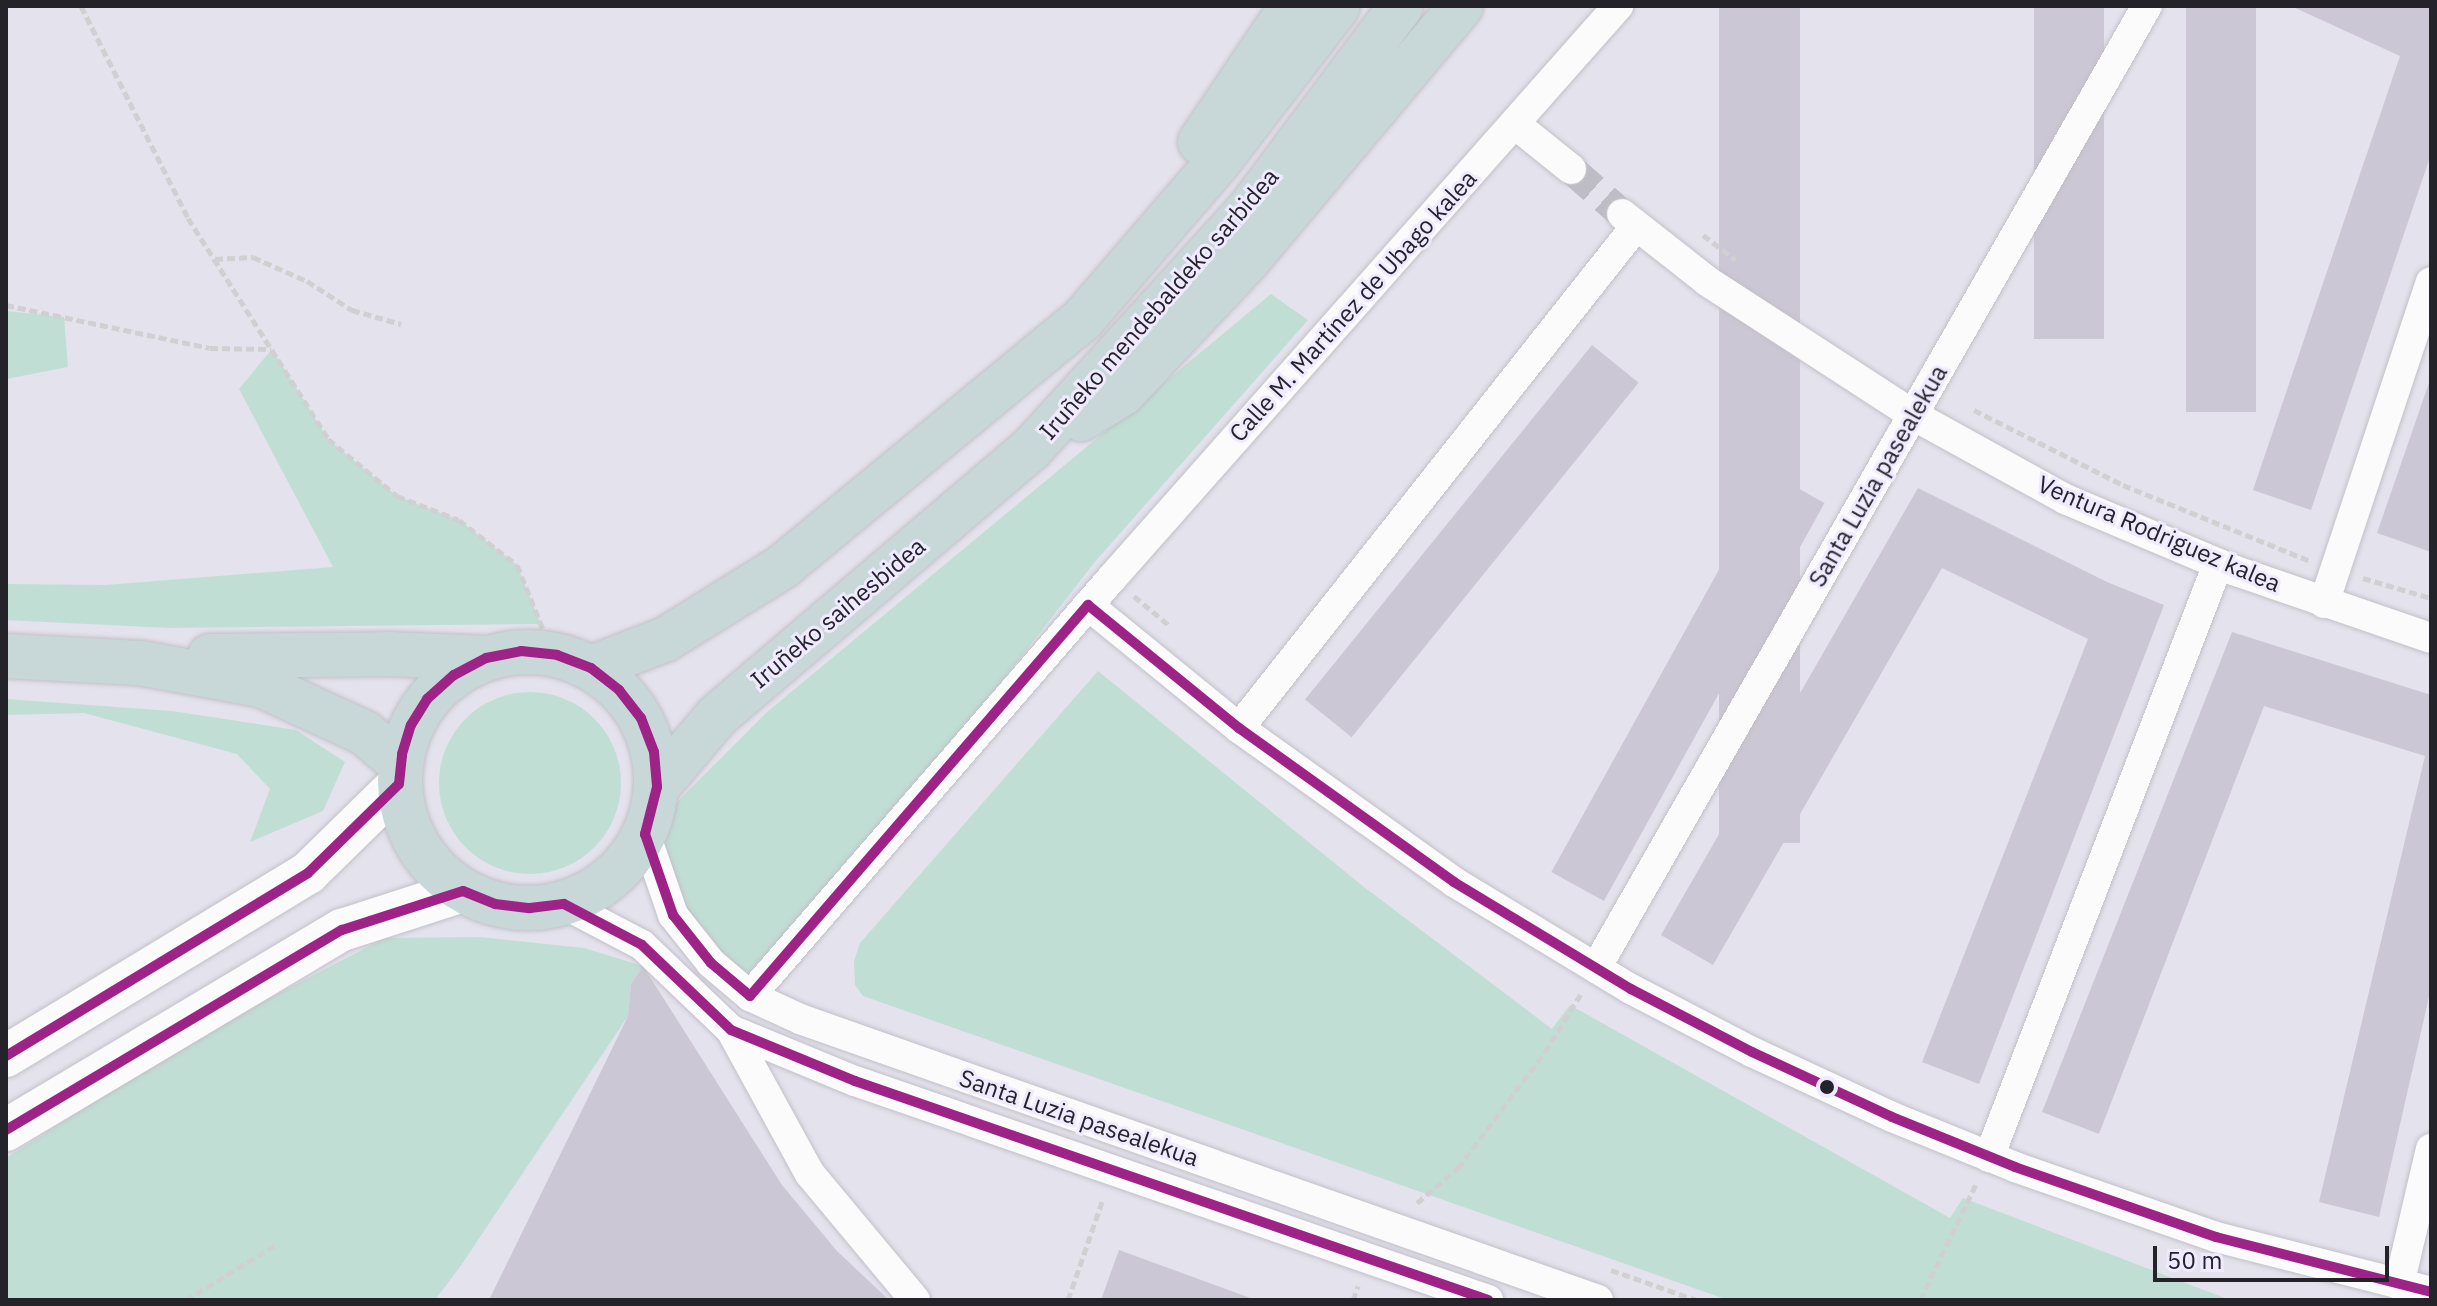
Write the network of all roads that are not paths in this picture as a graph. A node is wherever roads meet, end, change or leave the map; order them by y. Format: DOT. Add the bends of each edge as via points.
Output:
graph roads {
  1 [pos="1292,6"];
  2 [pos="1338,6"];
  3 [pos="1401,6"];
  4 [pos="1461,6"];
  5 [pos="1618,6"];
  6 [pos="2147,6"];
  7 [pos="1515,124"];
  8 [pos="1571,169"];
  9 [pos="2431,282"];
  10 [pos="1913,415"];
  11 [pos="940,437"];
  12 [pos="1031,449"];
  13 [pos="2218,564"];
  14 [pos="2324,603"];
  15 [pos="1088,605"];
  16 [pos="2431,638"];
  17 [pos="6,656"];
  18 [pos="486,658"];
  19 [pos="572,661"];
  20 [pos="140,663"];
  21 [pos="1239,728"];
  22 [pos="400,774"];
  23 [pos="657,787"];
  24 [pos="645,834"];
  25 [pos="463,891"];
  26 [pos="564,904"];
  27 [pos="1596,968"];
  28 [pos="750,996"];
  29 [pos="731,1030"];
  30 [pos="6,1056"];
  31 [pos="6,1130"];
  32 [pos="2431,1149"];
  33 [pos="1989,1157"];
  34 [pos="2399,1285"];
  35 [pos="2431,1292"];
  36 [pos="915,1300"];
  37 [pos="1488,1300"];
  38 [pos="1598,1300"];
  1 -- 11 [label="highway" via="1185,164 1064,307"];
  2 -- 11 [label="highway, Iruñeko mendebaldeko sarbidea" via="1219,161 1083,319"];
  3 -- 12 [label="highway, Iruñeko mendebaldeko sarbidea" via="1247,212"];
  4 -- 12 [label="highway" via="1248,260 1123,393"];
  5 -- 7 [label="street, Calle M. Martínez de Ubago kalea"];
  6 -- 10 [label="street, Santa Luzia pasealekua"];
  7 -- 8 [label="street"];
  7 -- 15 [label="street, Calle M. Martínez de Ubago kalea"];
  9 -- 14 [label="street"];
  10 -- 13 [label="street, Ventura Rodriguez kalea" via="2065,499"];
  10 -- 21 [label="street, Ventura Rodriguez kalea" via="1707,281 1629,220"];
  10 -- 27 [label="street, Santa Luzia pasealekua"];
  11 -- 19 [label="highway" via="782,567 666,639"];
  12 -- 23 [label="highway, Iruñeko saihesbidea" via="717,716"];
  13 -- 14 [label="street, Ventura Rodriguez kalea"];
  13 -- 33 [label="street"];
  14 -- 16 [label="street, Ventura Rodriguez kalea"];
  15 -- 21 [label="street"];
  15 -- 28 [label="street, Calle M. Martínez de Ubago kalea"];
  17 -- 20 [label="highway"];
  18 -- 19 [label="highway" via="521,651"];
  18 -- 20 [label="highway" via="389,654"];
  18 -- 22 [label="highway" via="454,675 427,699 411,725"];
  19 -- 23 [label="highway" via="619,690 641,718 654,752"];
  20 -- 22 [label="highway" via="261,685 365,733"];
  21 -- 27 [label="street" via="1454,882"];
  22 -- 25 [label="highway" via="408,826 430,863"];
  22 -- 30 [label="main road" via="308,873"];
  23 -- 24 [label="highway"];
  24 -- 26 [label="highway" via="625,865 597,889"];
  24 -- 28 [label="street, Santa Luzia pasealekua" via="673,915 711,963"];
  25 -- 26 [label="highway" via="507,906"];
  25 -- 31 [label="main road" via="342,930"];
  26 -- 29 [label="street, Santa Luzia pasealekua" via="642,945"];
  27 -- 33 [label="street" via="1752,1052"];
  28 -- 38 [label="street, Santa Luzia pasealekua" via="815,1025"];
  29 -- 36 [label="street" via="810,1174"];
  29 -- 37 [label="street, Santa Luzia pasealekua" via="855,1081"];
  32 -- 34 [label="street"];
  33 -- 34 [label="street" via="2216,1237"];
  34 -- 35 [label="street"];
}
